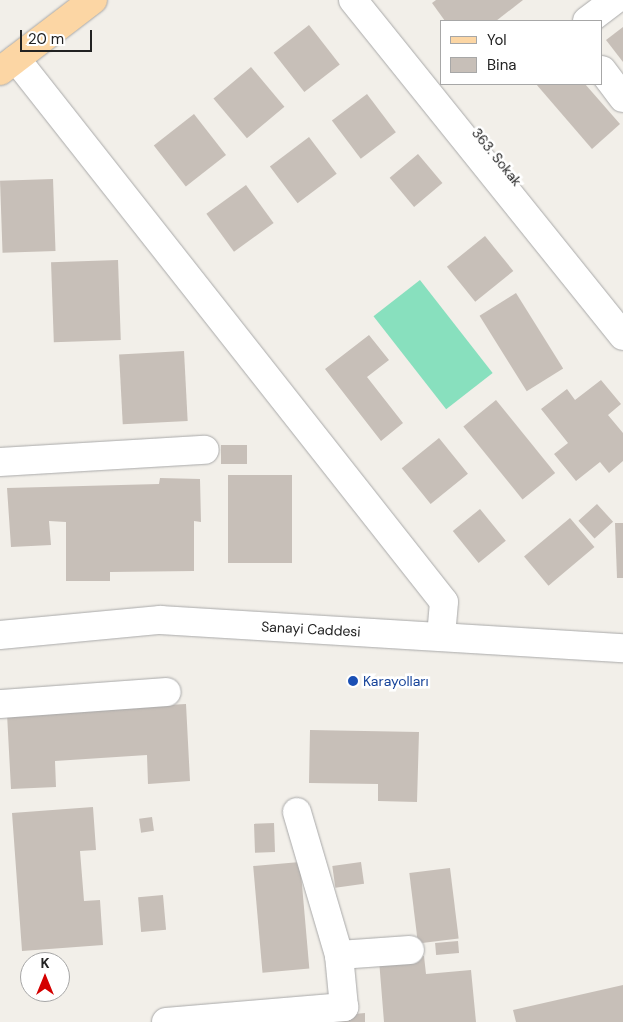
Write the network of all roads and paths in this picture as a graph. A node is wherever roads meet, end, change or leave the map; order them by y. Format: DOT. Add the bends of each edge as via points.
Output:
graph roads {
  1 [pos="93,0"];
  2 [pos="353,0"];
  3 [pos="371,0"];
  4 [pos="615,0"];
  5 [pos="588,20"];
  6 [pos="8,65"];
  7 [pos="603,71"];
  8 [pos="623,98"];
  9 [pos="623,314"];
  10 [pos="623,336"];
  11 [pos="205,450"];
  12 [pos="0,462"];
  13 [pos="0,635"];
  14 [pos="441,637"];
  15 [pos="623,648"];
  16 [pos="167,692"];
  17 [pos="0,704"];
  18 [pos="298,812"];
  19 [pos="410,950"];
  20 [pos="339,954"];
  21 [pos="166,1022"];
  1 -- 6 [label="main road"];
  2 -- 10 [label="street"];
  3 -- 9 [label="street, 363. Sokak"];
  4 -- 5 [label="street"];
  6 -- 14 [label="street" via="444,602"];
  7 -- 8 [label="street"];
  11 -- 12 [label="street"];
  13 -- 14 [label="street, Sanayi Caddesi" via="160,620"];
  14 -- 15 [label="street, Sanayi Caddesi"];
  16 -- 17 [label="street"];
  18 -- 20 [label="street"];
  19 -- 20 [label="street"];
  20 -- 21 [label="street" via="344,1007"];
}
